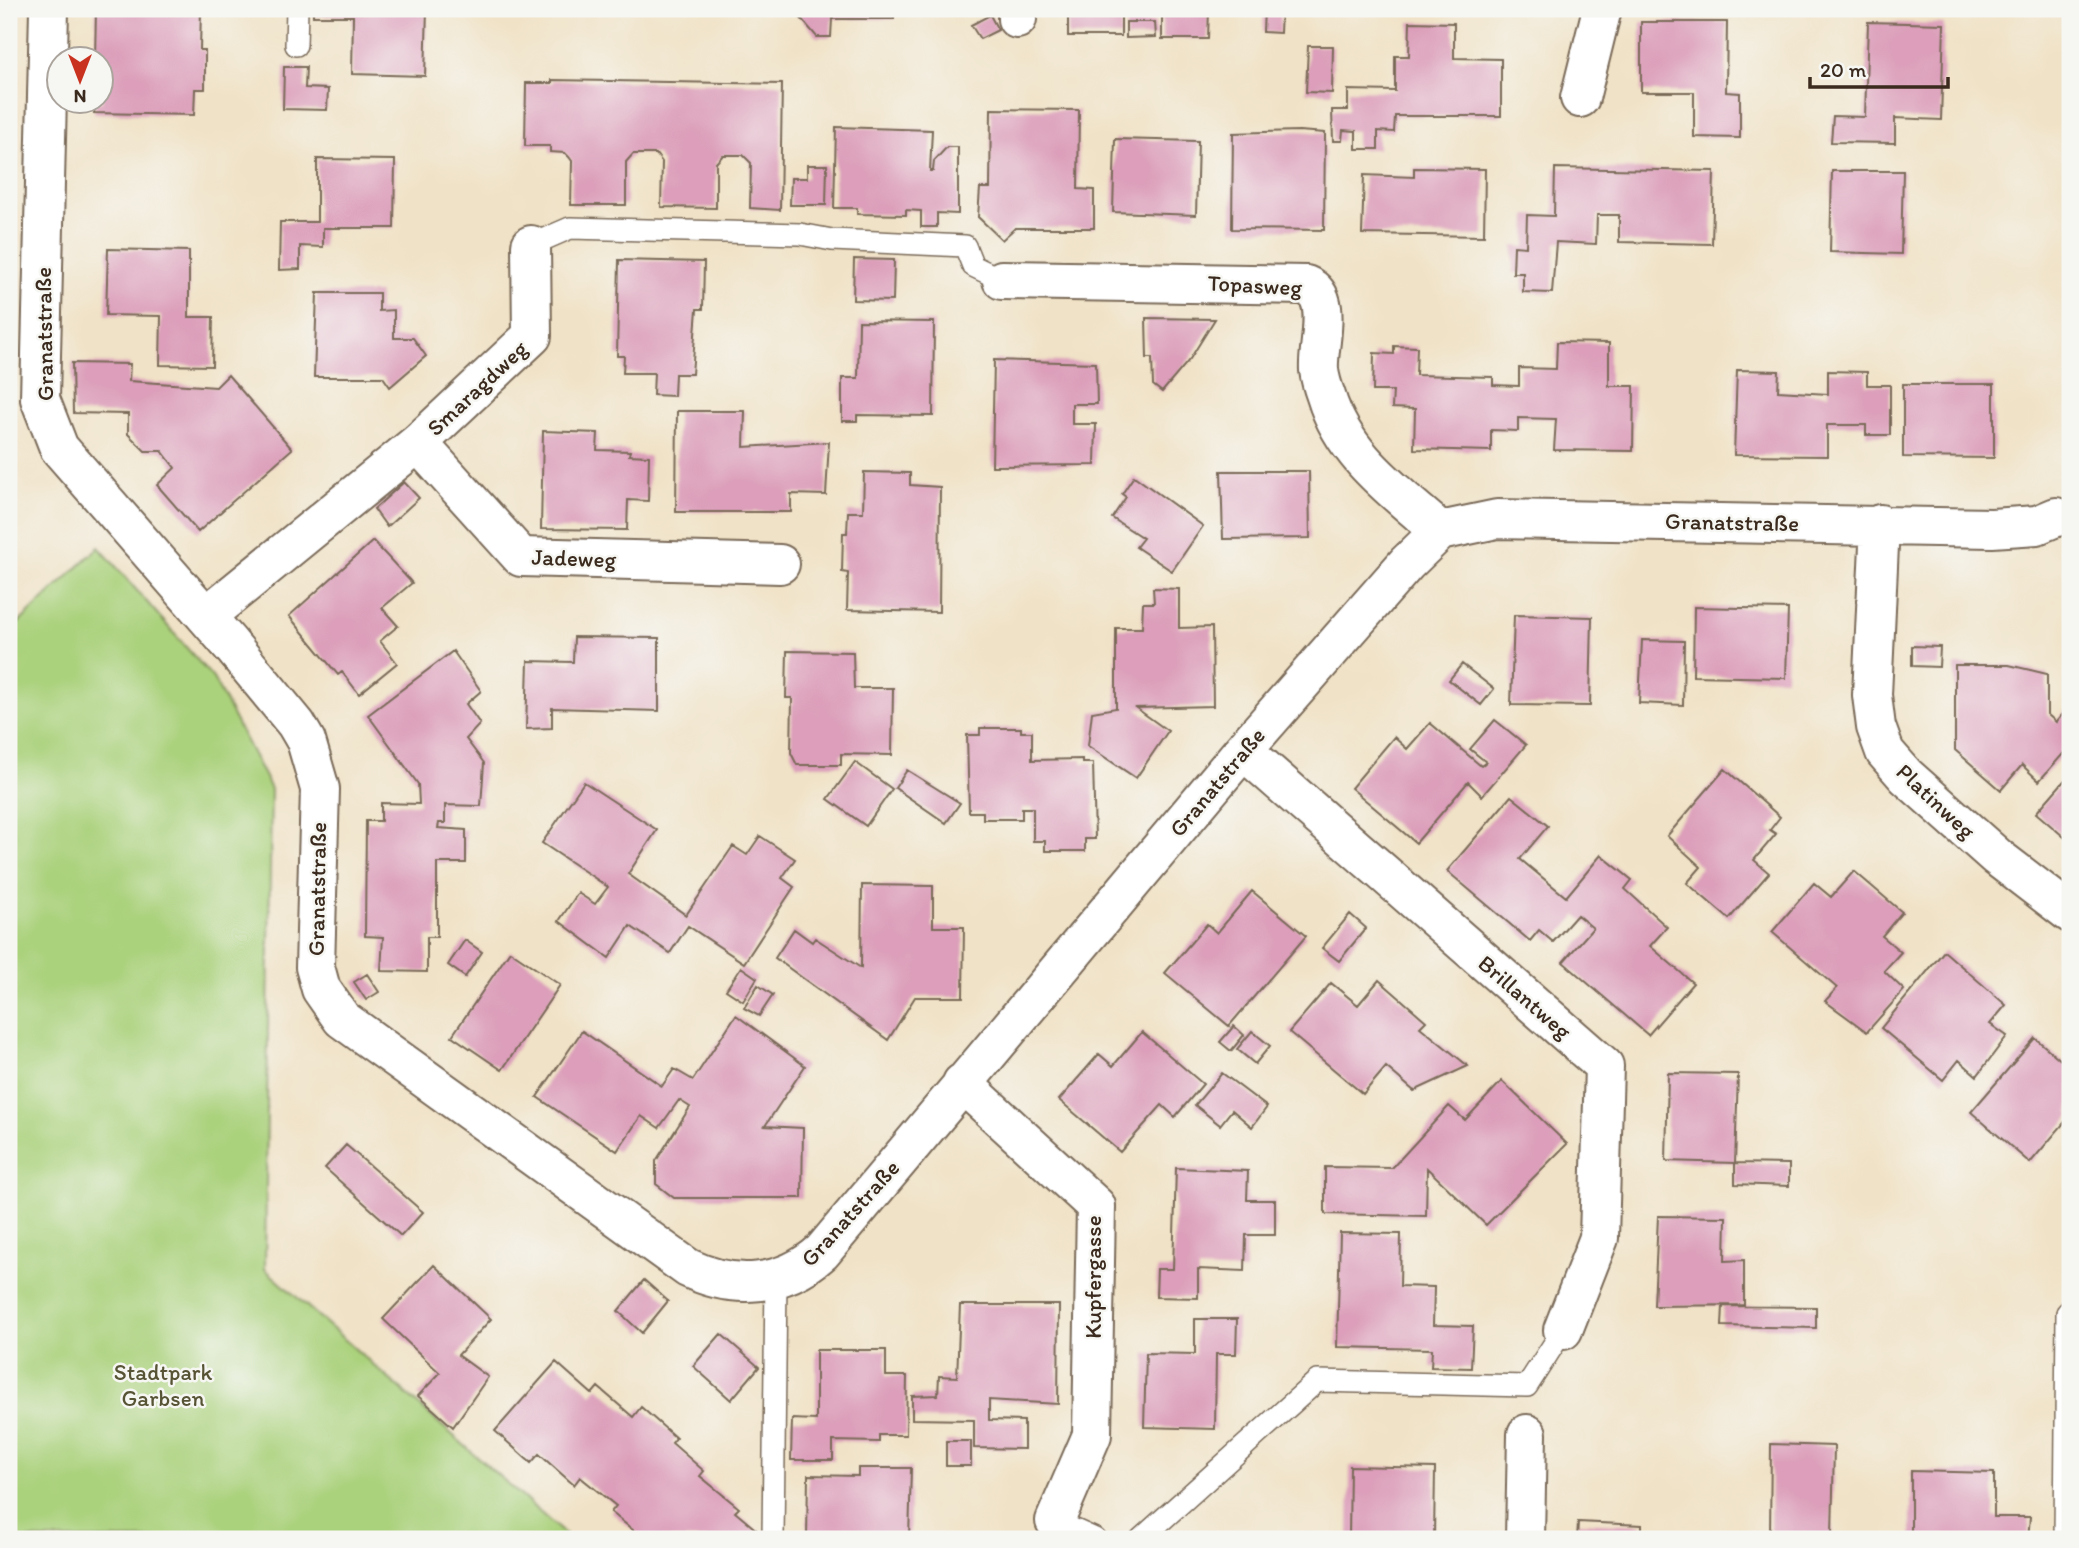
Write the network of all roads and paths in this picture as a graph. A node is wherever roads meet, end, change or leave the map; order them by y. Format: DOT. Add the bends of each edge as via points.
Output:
graph roads {
  1 [pos="49,9"];
  2 [pos="297,9"];
  3 [pos="1602,9"];
  4 [pos="296,45"];
  5 [pos="1580,98"];
  6 [pos="531,245"];
  7 [pos="965,246"];
  8 [pos="1002,280"];
  9 [pos="418,443"];
  10 [pos="2066,514"];
  11 [pos="1880,524"];
  12 [pos="1440,531"];
  13 [pos="780,564"];
  14 [pos="206,616"];
  15 [pos="1243,750"];
  16 [pos="2070,913"];
  17 [pos="962,1083"];
  18 [pos="776,1279"];
  19 [pos="2070,1310"];
  20 [pos="1563,1329"];
  21 [pos="1527,1434"];
  22 [pos="1055,1521"];
  23 [pos="773,1539"];
  24 [pos="1095,1539"];
  25 [pos="1141,1539"];
  26 [pos="1525,1539"];
  27 [pos="2066,1539"];
  1 -- 14 [label="street, Granatstraße" via="40,399 58,448"];
  2 -- 4 [label="lane"];
  3 -- 5 [label="street"];
  6 -- 7 [label="lane, Smaragdweg" via="570,228 800,234 832,240"];
  6 -- 9 [label="street, Smaragdweg" via="532,337"];
  7 -- 8 [label="lane, Topasweg" via="973,266"];
  8 -- 12 [label="street, Topasweg" via="1222,282 1313,288 1322,311 1319,370 1344,439"];
  9 -- 13 [label="street, Jadeweg" via="521,557"];
  9 -- 14 [label="street, Smaragdweg"];
  10 -- 11 [label="street, Granatstraße" via="2037,525 1992,528"];
  11 -- 12 [label="street, Granatstraße" via="1497,519"];
  11 -- 16 [label="street, Platinweg" via="1871,695 1885,752 1997,856"];
  12 -- 15 [label="street, Granatstraße"];
  14 -- 18 [label="street, Granatstraße" via="296,724 314,761 320,789 315,967 330,1006 688,1268 732,1282"];
  15 -- 17 [label="street, Granatstraße"];
  15 -- 20 [label="street, Brillantweg" via="1604,1066 1599,1238"];
  17 -- 18 [label="street, Granatstraße" via="822,1252 798,1272"];
  17 -- 22 [label="street, Kupfergasse" via="1096,1206 1092,1435"];
  18 -- 23 [label="lane"];
  19 -- 27 [label="lane"];
  20 -- 25 [label="lane" via="1527,1386 1317,1381"];
  21 -- 26 [label="street"];
  22 -- 24 [label="lane"];
}
